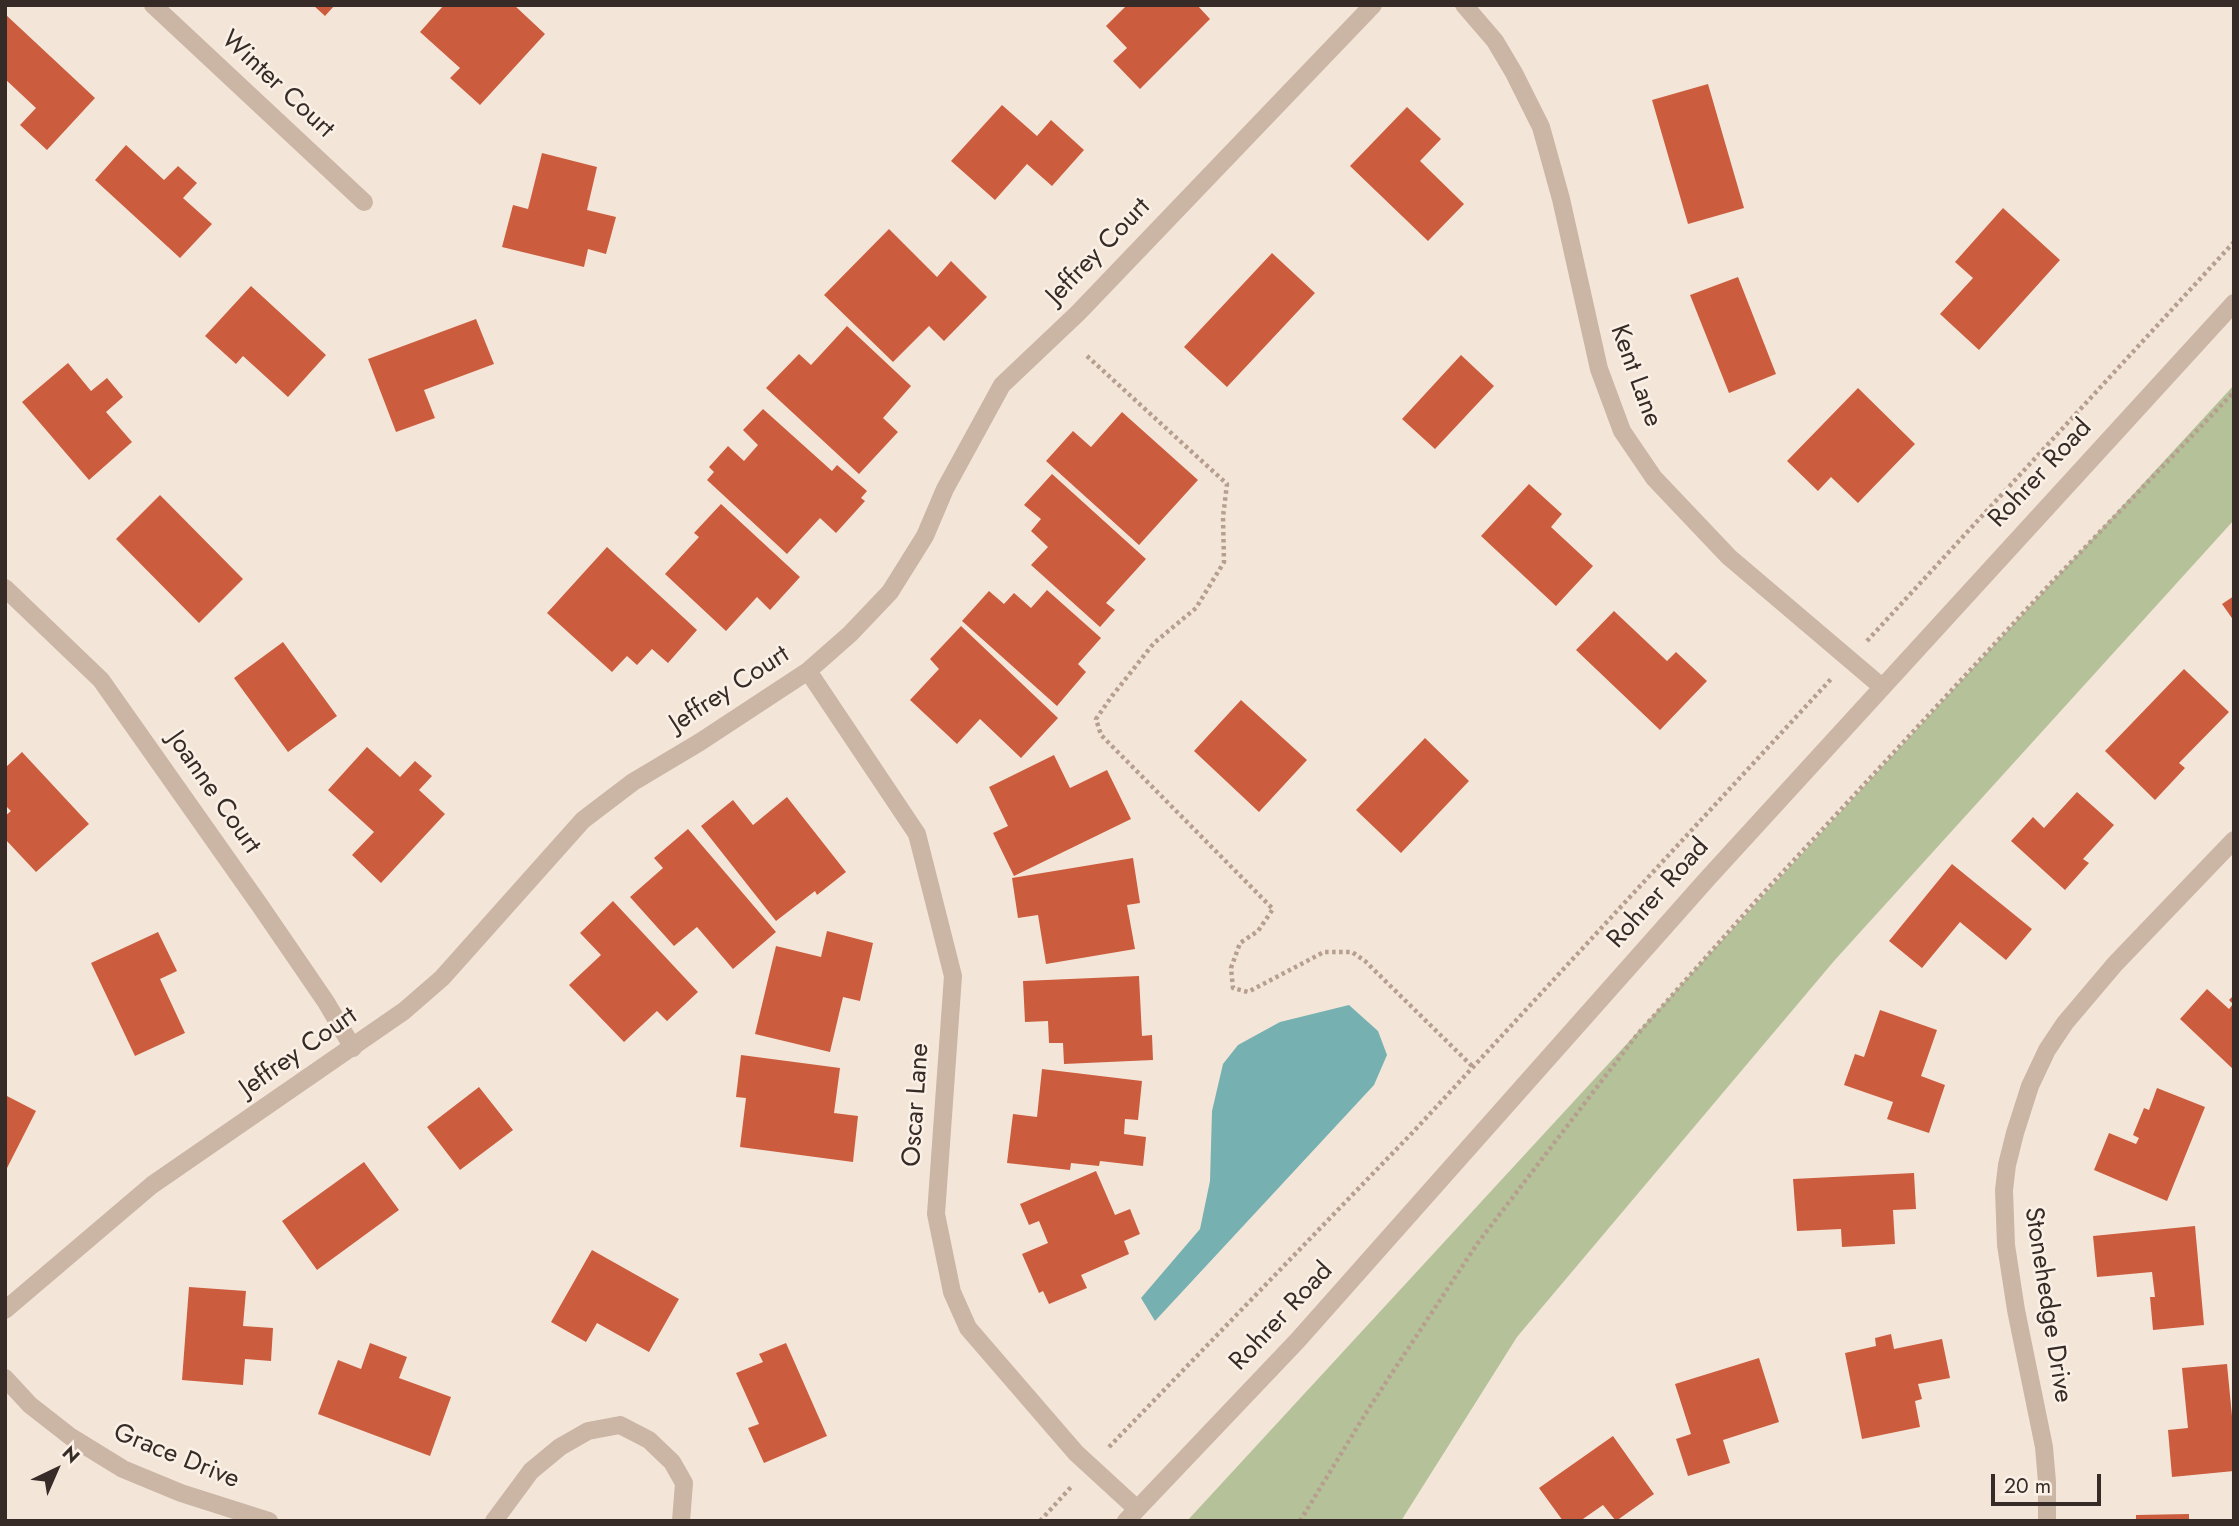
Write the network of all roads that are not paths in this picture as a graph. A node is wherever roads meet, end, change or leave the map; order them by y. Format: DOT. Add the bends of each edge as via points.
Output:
graph roads {
  1 [pos="153,5"];
  2 [pos="1373,5"];
  3 [pos="1464,5"];
  4 [pos="364,202"];
  5 [pos="2234,303"];
  6 [pos="5,588"];
  7 [pos="808,671"];
  8 [pos="1882,687"];
  9 [pos="2234,840"];
  10 [pos="354,1048"];
  11 [pos="5,1310"];
  12 [pos="5,1378"];
  13 [pos="1132,1515"];
  14 [pos="269,1521"];
  15 [pos="494,1521"];
  16 [pos="681,1521"];
  17 [pos="2047,1521"];
  1 -- 4 [label="street, Winter Court"];
  2 -- 7 [label="street, Jeffrey Court" via="1078,313 1002,385 945,489 925,536 890,592"];
  3 -- 8 [label="street, Kent Lane" via="1494,41 1541,127 1599,369 1622,431 1654,478 1729,557"];
  5 -- 8 [label="street, Rohrer Road"];
  6 -- 10 [label="street, Joanne Court" via="101,680"];
  7 -- 10 [label="street, Jeffrey Court" via="633,782 583,820 442,978"];
  7 -- 13 [label="street, Oscar Lane" via="916,834 953,976 936,1214 952,1292 968,1328"];
  8 -- 13 [label="street, Rohrer Road" via="1298,1340"];
  9 -- 17 [label="street, Stonehedge Drive" via="2065,1023 2030,1086 2015,1133 2003,1214 2016,1310 2044,1447"];
  10 -- 11 [label="street, Jeffrey Court" via="152,1185"];
  12 -- 14 [label="street, Grace Drive" via="71,1437 123,1469"];
  15 -- 16 [label="street" via="531,1471 560,1447 588,1431 620,1425 649,1440 672,1462 684,1483"];
}
